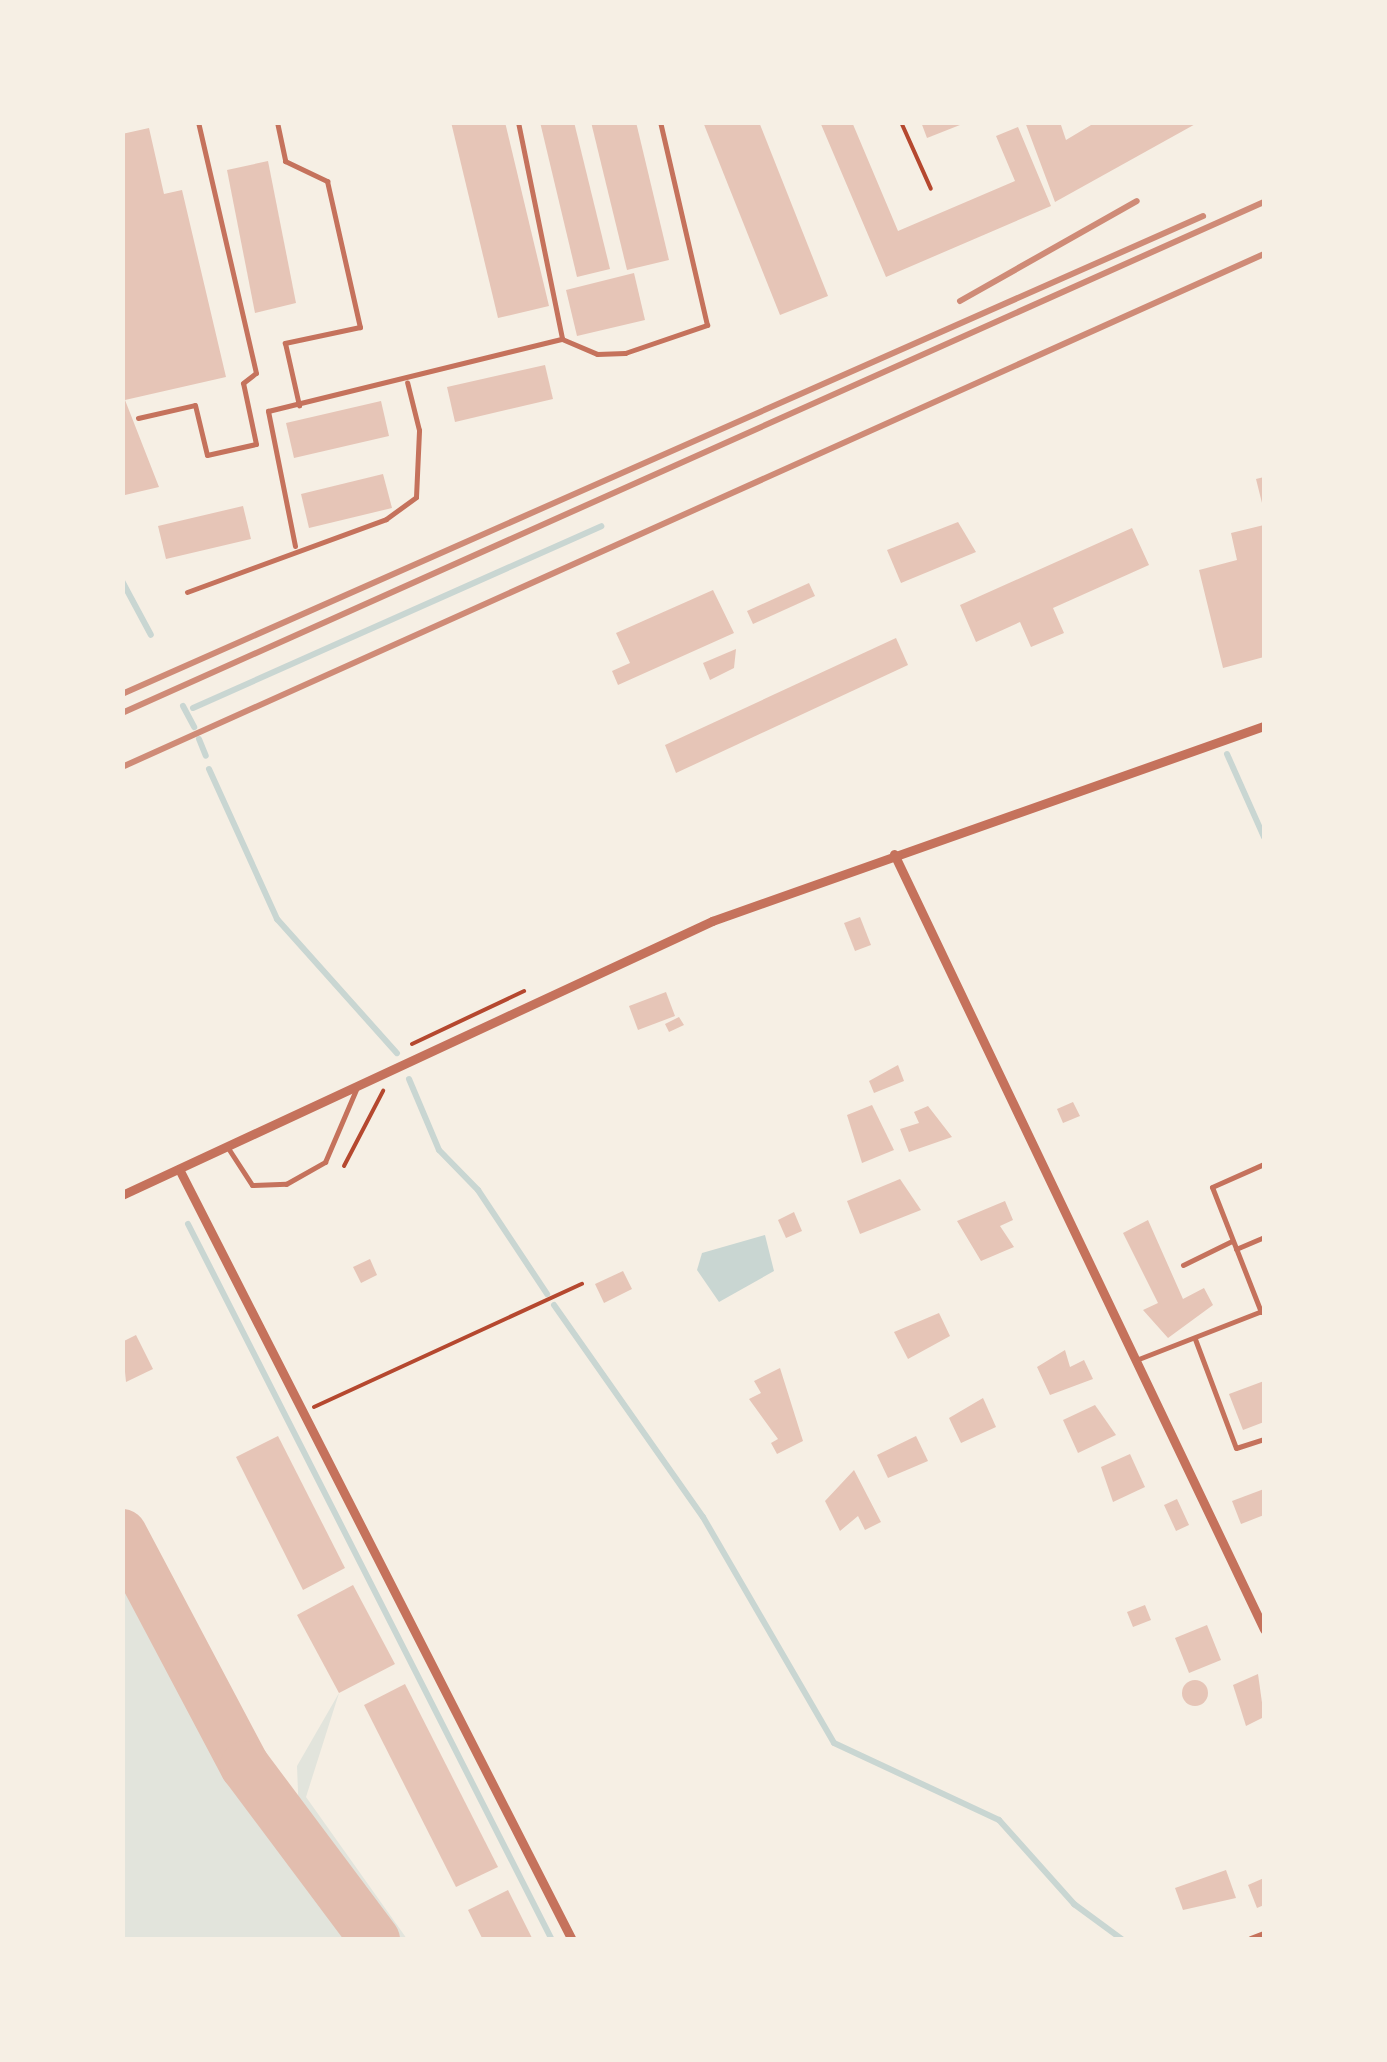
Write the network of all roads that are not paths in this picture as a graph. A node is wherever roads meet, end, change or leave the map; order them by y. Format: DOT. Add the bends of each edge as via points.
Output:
graph roads {
  1 [pos="198,122"];
  2 [pos="277,122"];
  3 [pos="518,122"];
  4 [pos="660,122"];
  5 [pos="562,339"];
  6 [pos="407,381"];
  7 [pos="300,405"];
  8 [pos="138,418"];
  9 [pos="295,546"];
  10 [pos="187,592"];
  11 [pos="1264,726"];
  12 [pos="894,854"];
  13 [pos="360,1082"];
  14 [pos="227,1146"];
  15 [pos="1264,1164"];
  16 [pos="179,1168"];
  17 [pos="122,1195"];
  18 [pos="1264,1237"];
  19 [pos="1232,1241"];
  20 [pos="1236,1249"];
  21 [pos="1184,1265"];
  22 [pos="1263,1311"];
  23 [pos="1195,1339"];
  24 [pos="1133,1361"];
  25 [pos="1264,1439"];
  26 [pos="1264,1629"];
  27 [pos="1264,1935"];
  28 [pos="572,1940"];
  29 [pos="1251,1940"];
  1 -- 8 [label="lane" via="256,373 242,382 256,444 207,455 195,405"];
  2 -- 7 [label="lane" via="285,161 327,180 360,327 285,343"];
  3 -- 5 [label="lane"];
  4 -- 5 [label="lane" via="707,325 626,353"];
  5 -- 6 [label="lane"];
  6 -- 7 [label="lane"];
  6 -- 9 [label="lane" via="419,430 416,497 386,519"];
  7 -- 9 [label="lane" via="268,410"];
  9 -- 10 [label="lane"];
  11 -- 12 [label="street"];
  12 -- 13 [label="street" via="650,947"];
  12 -- 24 [label="street"];
  13 -- 14 [label="street"];
  13 -- 14 [label="lane" via="326,1162 286,1184 246,1181"];
  14 -- 16 [label="street"];
  15 -- 19 [label="lane" via="1212,1186"];
  16 -- 17 [label="street"];
  16 -- 28 [label="street"];
  18 -- 20 [label="lane"];
  19 -- 20 [label="lane"];
  19 -- 21 [label="lane"];
  20 -- 22 [label="lane"];
  22 -- 23 [label="lane"];
  23 -- 24 [label="lane"];
  23 -- 25 [label="lane" via="1236,1448"];
  24 -- 26 [label="street"];
  27 -- 29 [label="street"];
}
